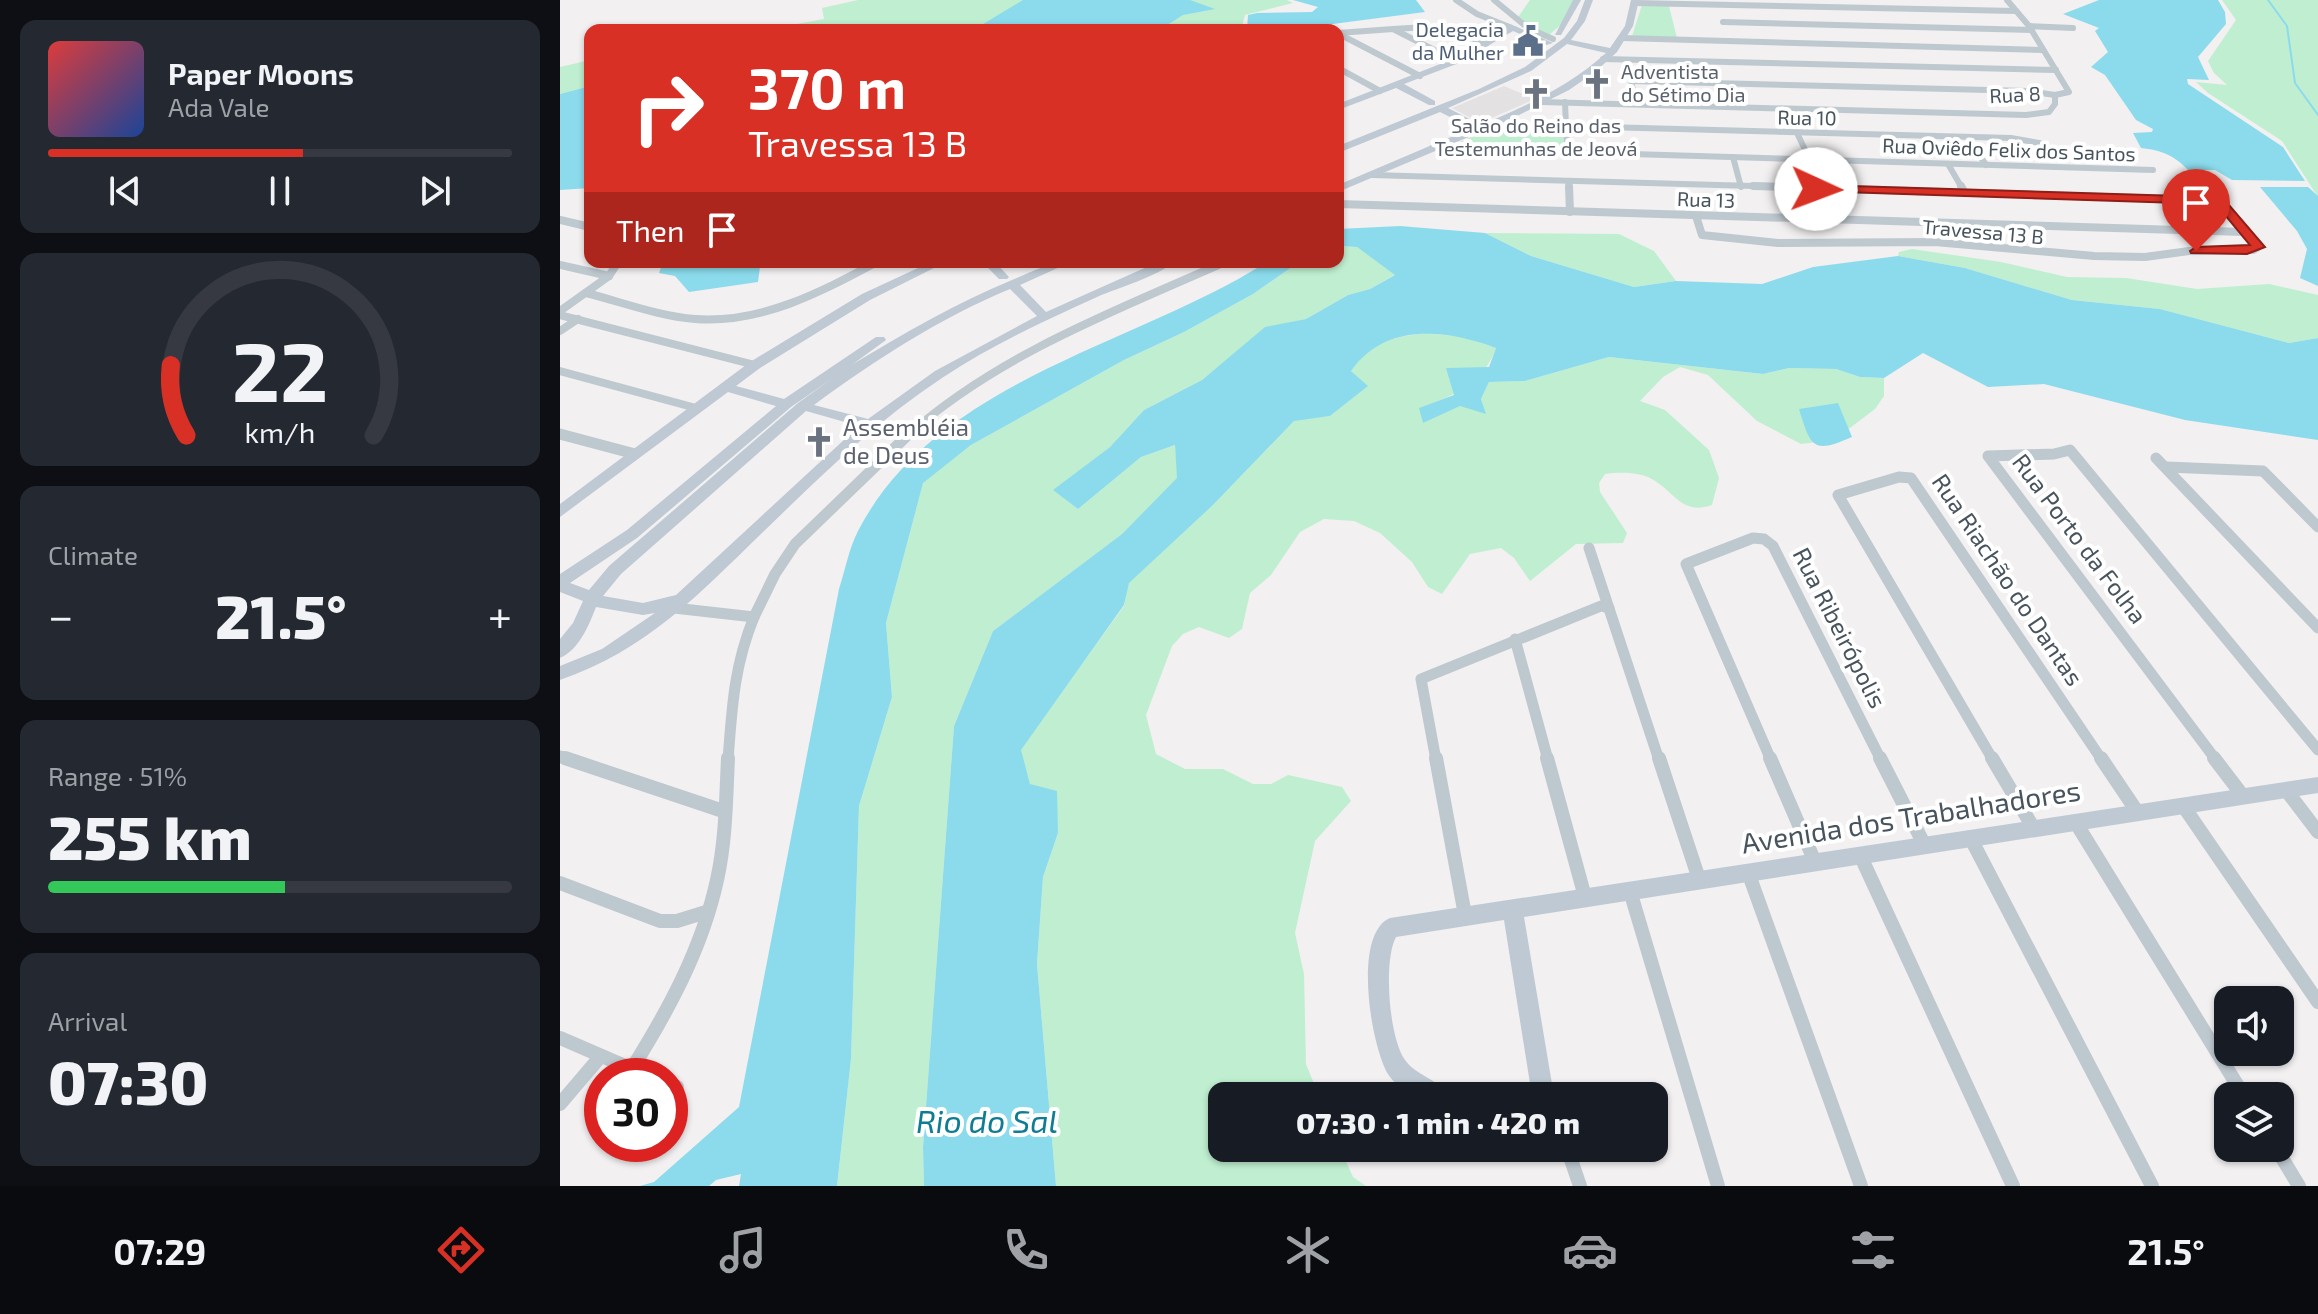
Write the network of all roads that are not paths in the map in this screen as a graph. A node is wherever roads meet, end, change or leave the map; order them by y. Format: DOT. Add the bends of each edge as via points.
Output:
graph roads {
  1 [pos="1456,0"];
  2 [pos="1494,0"];
  3 [pos="1577,0"];
  4 [pos="1589,0"];
  5 [pos="1836,0"];
  6 [pos="2007,0"];
  7 [pos="1635,1"];
  8 [pos="1751,3"];
  9 [pos="1719,5"];
  10 [pos="1841,8"];
  11 [pos="1897,10"];
  12 [pos="2012,11"];
  13 [pos="1723,22"];
  14 [pos="1878,27"];
  15 [pos="1906,27"];
  16 [pos="1512,28"];
  17 [pos="2073,28"];
  18 [pos="1393,29"];
  19 [pos="2028,29"];
  20 [pos="1344,33"];
  21 [pos="1344,37"];
  22 [pos="1622,38"];
  23 [pos="1555,41"];
  24 [pos="1729,42"];
  25 [pos="1766,43"];
  26 [pos="1486,44"];
  27 [pos="1888,46"];
  28 [pos="2033,49"];
  29 [pos="2043,50"];
  30 [pos="1607,55"];
  31 [pos="1628,60"];
  32 [pos="1456,61"];
  33 [pos="1772,63"];
  34 [pos="1831,65"];
  35 [pos="2053,70"];
  36 [pos="1344,71"];
  37 [pos="1420,76"];
  38 [pos="1505,77"];
  39 [pos="1632,81"];
  40 [pos="1398,85"];
  41 [pos="1778,85"];
  42 [pos="1839,86"];
  43 [pos="1910,89"];
  44 [pos="1380,91"];
  45 [pos="2055,95"];
  46 [pos="1541,102"];
  47 [pos="1565,102"];
  48 [pos="1344,104"];
  49 [pos="1635,104"];
  50 [pos="1436,106"];
  51 [pos="1720,106"];
  52 [pos="1790,108"];
  53 [pos="1851,110"];
  54 [pos="1924,112"];
  55 [pos="1567,126"];
  56 [pos="1480,128"];
  57 [pos="1728,131"];
  58 [pos="1797,133"];
  59 [pos="1863,135"];
  60 [pos="1968,138"];
  61 [pos="1344,139"];
  62 [pos="2045,144"];
  63 [pos="1344,147"];
  64 [pos="1432,148"];
  65 [pos="1567,152"];
  66 [pos="1733,157"];
  67 [pos="1810,160"];
  68 [pos="1948,164"];
  69 [pos="1986,165"];
  70 [pos="2153,170"];
  71 [pos="1372,175"];
  72 [pos="1344,177"];
  73 [pos="1569,182"];
  74 [pos="1352,183"];
  75 [pos="1344,186"];
  76 [pos="1741,187"];
  77 [pos="1816,189"];
  78 [pos="1965,193"];
  79 [pos="1344,204"];
  80 [pos="1570,212"];
  81 [pos="1696,216"];
  82 [pos="560,220"];
  83 [pos="1830,220"];
  84 [pos="584,226"];
  85 [pos="2244,232"];
  86 [pos="560,265"];
  87 [pos="614,268"];
  88 [pos="865,268"];
  89 [pos="927,268"];
  90 [pos="994,268"];
  91 [pos="1029,268"];
  92 [pos="1046,268"];
  93 [pos="1154,268"];
  94 [pos="1212,268"];
  95 [pos="609,276"];
  96 [pos="1007,280"];
  97 [pos="586,293"];
  98 [pos="560,313"];
  99 [pos="1044,316"];
  100 [pos="578,319"];
  101 [pos="560,331"];
  102 [pos="755,365"];
  103 [pos="563,375"];
  104 [pos="724,387"];
  105 [pos="786,404"];
  106 [pos="803,406"];
  107 [pos="696,408"];
  108 [pos="870,424"];
  109 [pos="560,434"];
  110 [pos="635,454"];
  111 [pos="2156,458"];
  112 [pos="2167,467"];
  113 [pos="562,509"];
  114 [pos="2318,527"];
  115 [pos="1589,548"];
  116 [pos="560,584"];
  117 [pos="592,599"];
  118 [pos="679,603"];
  119 [pos="1609,608"];
  120 [pos="754,617"];
  121 [pos="2318,628"];
  122 [pos="1515,639"];
  123 [pos="560,651"];
  124 [pos="560,673"];
  125 [pos="2318,750"];
  126 [pos="560,756"];
  127 [pos="2318,785"];
  128 [pos="2286,790"];
  129 [pos="2243,796"];
  130 [pos="2184,807"];
  131 [pos="723,811"];
  132 [pos="2138,813"];
  133 [pos="2076,823"];
  134 [pos="2034,829"];
  135 [pos="2318,832"];
  136 [pos="1971,839"];
  137 [pos="1925,846"];
  138 [pos="1861,857"];
  139 [pos="1815,862"];
  140 [pos="1748,872"];
  141 [pos="1699,879"];
  142 [pos="560,883"];
  143 [pos="1630,891"];
  144 [pos="1585,897"];
  145 [pos="1513,910"];
  146 [pos="706,912"];
  147 [pos="1465,915"];
  148 [pos="2318,1002"];
  149 [pos="560,1038"];
  150 [pos="600,1057"];
  151 [pos="638,1058"];
  152 [pos="1413,1082"];
  153 [pos="1541,1082"];
  154 [pos="2235,1082"];
  155 [pos="560,1104"];
  156 [pos="1572,1162"];
  157 [pos="2284,1162"];
  158 [pos="1580,1186"];
  159 [pos="1718,1186"];
  160 [pos="1861,1186"];
  161 [pos="2013,1186"];
  162 [pos="2152,1186"];
  163 [pos="2299,1186"];
  1 -- 16 [label="street"];
  2 -- 23 [label="street" via="1531,30"];
  3 -- 23 [label="street"];
  4 -- 23 [label="street" via="1584,14"];
  5 -- 10 [label="street"];
  6 -- 12 [label="street"];
  7 -- 9 [label="street"];
  7 -- 22 [label="street" via="1633,20"];
  8 -- 9 [label="street"];
  8 -- 10 [label="street"];
  9 -- 13 [label="street"];
  10 -- 11 [label="street"];
  11 -- 12 [label="street"];
  11 -- 15 [label="street"];
  12 -- 19 [label="street"];
  13 -- 14 [label="street"];
  13 -- 24 [label="street"];
  14 -- 15 [label="street"];
  14 -- 27 [label="street"];
  15 -- 19 [label="street"];
  16 -- 23 [label="street"];
  16 -- 26 [label="street"];
  17 -- 19 [label="street"];
  18 -- 20 [label="street"];
  18 -- 26 [label="street" via="1435,26"];
  18 -- 32 [label="street"];
  19 -- 29 [label="street"];
  21 -- 37 [label="street"];
  22 -- 24 [label="street"];
  22 -- 30 [label="street"];
  23 -- 30 [label="street"];
  23 -- 38 [label="street"];
  23 -- 38 [label="street"];
  24 -- 25 [label="street"];
  25 -- 27 [label="street"];
  25 -- 33 [label="street"];
  26 -- 32 [label="street"];
  27 -- 28 [label="street"];
  28 -- 29 [label="street"];
  28 -- 35 [label="street"];
  29 -- 35 [label="street"];
  30 -- 31 [label="street"];
  30 -- 46 [label="street" via="1582,78"];
  31 -- 33 [label="street"];
  31 -- 39 [label="street"];
  32 -- 37 [label="street"];
  33 -- 34 [label="street"];
  34 -- 35 [label="street"];
  34 -- 42 [label="street"];
  35 -- 45 [label="street" via="2070,90"];
  36 -- 44 [label="street"];
  37 -- 40 [label="street"];
  38 -- 50 [label="street"];
  39 -- 41 [label="street, Rua 8"];
  39 -- 49 [label="street"];
  40 -- 44 [label="street"];
  40 -- 50 [label="street"];
  41 -- 42 [label="street, Rua 8"];
  41 -- 52 [label="street"];
  42 -- 43 [label="street, Rua 8"];
  43 -- 45 [label="street, Rua 8"];
  43 -- 54 [label="street"];
  44 -- 48 [label="street"];
  45 -- 54 [label="street, Rua 8" via="2054,106 2041,114"];
  46 -- 47 [label="street, Rua 8"];
  46 -- 56 [label="street"];
  47 -- 49 [label="street, Rua 8"];
  47 -- 55 [label="street"];
  49 -- 51 [label="street, Rua 8"];
  50 -- 56 [label="street"];
  50 -- 61 [label="street"];
  50 -- 63 [label="street"];
  51 -- 52 [label="street, Rua 8"];
  51 -- 57 [label="street"];
  52 -- 53 [label="street, Rua 8"];
  53 -- 54 [label="street, Rua 8"];
  53 -- 59 [label="street"];
  55 -- 57 [label="street, Rua 10"];
  55 -- 65 [label="street"];
  56 -- 64 [label="street"];
  57 -- 58 [label="street, Rua 10"];
  58 -- 59 [label="street, Rua 10"];
  58 -- 67 [label="street"];
  59 -- 60 [label="street, Rua 10"];
  60 -- 62 [label="street, Rua 10"];
  60 -- 69 [label="street"];
  64 -- 65 [label="street, Rua Oviêdo Felix dos Santos"];
  64 -- 71 [label="street"];
  65 -- 66 [label="street, Rua Oviêdo Felix dos Santos"];
  66 -- 67 [label="street, Rua Oviêdo Felix dos Santos"];
  66 -- 76 [label="street"];
  67 -- 68 [label="street, Rua Oviêdo Felix dos Santos"];
  68 -- 69 [label="street, Rua Oviêdo Felix dos Santos"];
  68 -- 78 [label="street"];
  69 -- 70 [label="street, Rua Oviêdo Felix dos Santos"];
  71 -- 73 [label="street, Rua 13"];
  71 -- 74 [label="street"];
  72 -- 74 [label="street"];
  73 -- 76 [label="street, Rua 13"];
  73 -- 80 [label="street"];
  74 -- 75 [label="street"];
  76 -- 77 [label="street, Rua 13"];
  77 -- 78 [label="street, Rua 13"];
  77 -- 83 [label="street"];
  78 -- 85 [label="street, Rua 13" via="2213,201 2222,204"];
  79 -- 80 [label="street, Rua 13"];
  80 -- 81 [label="street, Rua 13"];
  81 -- 83 [label="street, Rua 13"];
  81 -- 85 [label="street, Travessa 13 B" via="1702,235 1764,242 1935,242 2094,256 2258,249"];
  82 -- 84 [label="street"];
  83 -- 85 [label="street, Rua 13"];
  86 -- 95 [label="street"];
  87 -- 95 [label="street"];
  88 -- 97 [label="street" via="798,303 716,319 685,318"];
  89 -- 102 [label="street" via="866,297"];
  90 -- 96 [label="street"];
  91 -- 96 [label="street"];
  92 -- 96 [label="street"];
  93 -- 99 [label="street"];
  94 -- 120 [label="street" via="1053,339 934,412 795,544"];
  95 -- 97 [label="street"];
  96 -- 99 [label="street"];
  96 -- 105 [label="street" via="883,338"];
  96 -- 106 [label="street" via="897,342"];
  97 -- 98 [label="street"];
  98 -- 100 [label="street"];
  99 -- 108 [label="street" via="950,366"];
  100 -- 101 [label="street"];
  100 -- 102 [label="street"];
  102 -- 104 [label="street"];
  103 -- 107 [label="street"];
  104 -- 105 [label="street"];
  104 -- 107 [label="street"];
  105 -- 116 [label="street" via="632,534"];
  106 -- 108 [label="street"];
  106 -- 117 [label="street" via="626,559"];
  107 -- 110 [label="street"];
  108 -- 118 [label="street"];
  109 -- 110 [label="street"];
  110 -- 113 [label="street"];
  111 -- 112 [label="street"];
  112 -- 114 [label="street" via="2263,471"];
  112 -- 121 [label="street"];
  115 -- 119 [label="street"];
  116 -- 117 [label="street"];
  117 -- 118 [label="street" via="643,609"];
  117 -- 123 [label="street" via="580,627"];
  118 -- 120 [label="street"];
  118 -- 124 [label="street" via="622,647"];
  119 -- 122 [label="street" via="1601,606"];
  119 -- 141 [label="street"];
  120 -- 131 [label="street" via="733,686"];
  122 -- 144 [label="street"];
  122 -- 147 [label="street" via="1421,679"];
  125 -- 129 [label="street, Rua Porto da Folha" via="2070,450 1988,456"];
  126 -- 131 [label="street"];
  127 -- 128 [label="street, Avenida dos Trabalhadores"];
  128 -- 129 [label="street, Avenida dos Trabalhadores"];
  128 -- 135 [label="street"];
  129 -- 130 [label="street, Avenida dos Trabalhadores"];
  130 -- 132 [label="street, Avenida dos Trabalhadores"];
  130 -- 148 [label="street"];
  131 -- 146 [label="street" via="721,865"];
  132 -- 133 [label="street, Avenida dos Trabalhadores"];
  132 -- 134 [label="street, Rua Riachão do Dantas" via="1914,481 1901,476 1838,495"];
  133 -- 134 [label="street, Avenida dos Trabalhadores"];
  133 -- 154 [label="street"];
  134 -- 136 [label="street, Avenida dos Trabalhadores"];
  136 -- 137 [label="street, Avenida dos Trabalhadores"];
  136 -- 162 [label="street"];
  137 -- 138 [label="street, Avenida dos Trabalhadores"];
  137 -- 139 [label="street, Rua Ribeirópolis" via="1773,546 1753,538 1686,564"];
  138 -- 139 [label="street, Avenida dos Trabalhadores"];
  138 -- 161 [label="street"];
  139 -- 140 [label="street, Avenida dos Trabalhadores"];
  140 -- 141 [label="street, Avenida dos Trabalhadores"];
  140 -- 160 [label="street"];
  141 -- 143 [label="street, Avenida dos Trabalhadores"];
  142 -- 146 [label="street" via="660,921"];
  143 -- 144 [label="street, Avenida dos Trabalhadores"];
  143 -- 159 [label="street"];
  144 -- 145 [label="street, Avenida dos Trabalhadores"];
  145 -- 147 [label="street, Avenida dos Trabalhadores"];
  145 -- 153 [label="street"];
  146 -- 151 [label="street" via="687,970"];
  147 -- 152 [label="street, Avenida dos Trabalhadores" via="1390,928 1383,935 1380,997 1391,1058"];
  149 -- 150 [label="street"];
  150 -- 155 [label="street"];
  156 -- 158 [label="street"];
  157 -- 163 [label="street"];
}
